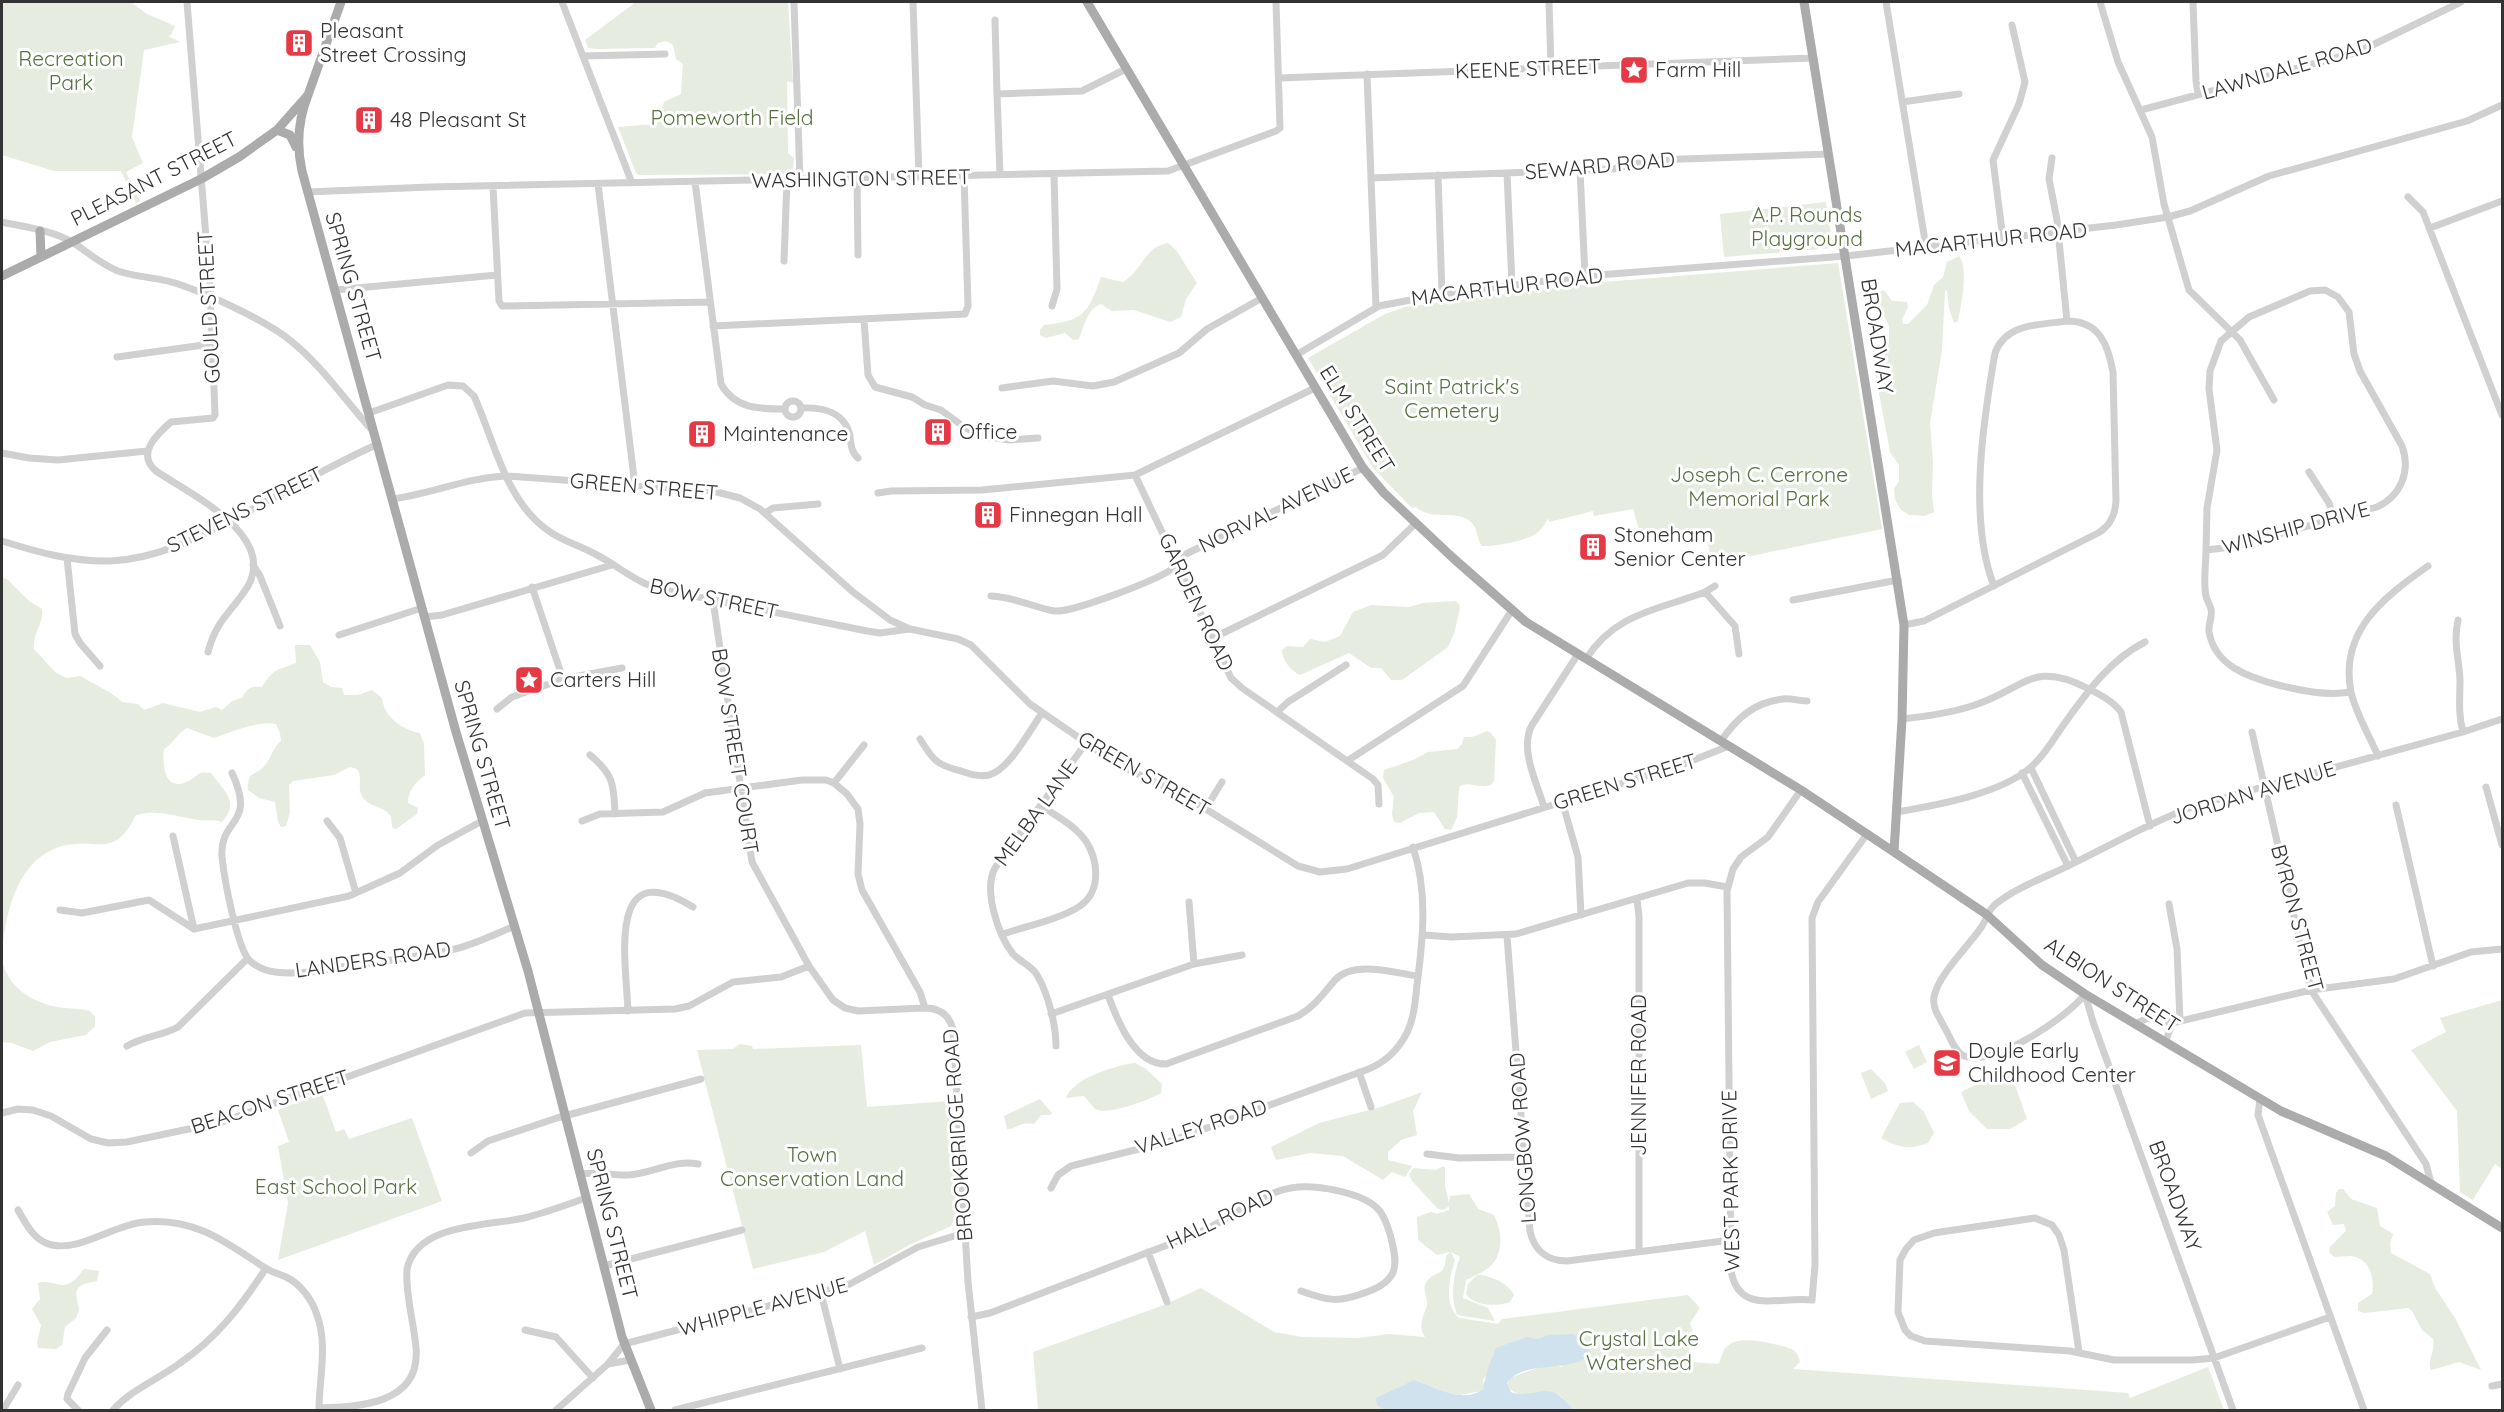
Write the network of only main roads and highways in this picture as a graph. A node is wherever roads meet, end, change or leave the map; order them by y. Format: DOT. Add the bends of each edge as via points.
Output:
graph roads {
  1 [pos="341,2"];
  2 [pos="1086,2"];
  3 [pos="1804,2"];
  4 [pos="308,94"];
  5 [pos="298,127"];
  6 [pos="277,130"];
  7 [pos="298,152"];
  8 [pos="40,231"];
  9 [pos="41,257"];
  10 [pos="2,276"];
  11 [pos="1725,743"];
  12 [pos="1894,852"];
  13 [pos="2502,1228"];
  14 [pos="651,1410"];
  1 -- 4 [label="main road, PLEASANT STREET"];
  2 -- 11 [label="main road, ELM STREET" via="1363,468 1384,493 1512,610"];
  3 -- 12 [label="main road, BROADWAY" via="1904,625"];
  4 -- 5 [label="main road, PLEASANT STREET"];
  4 -- 6 [label="main road, PLEASANT STREET"];
  5 -- 7 [label="main road, SPRING STREET"];
  6 -- 7 [label="main road, SPRING STREET" via="291,136"];
  6 -- 9 [label="main road, PLEASANT STREET" via="201,179"];
  7 -- 14 [label="main road, SPRING STREET" via="423,612 515,926 624,1344"];
  8 -- 9 [label="main road"];
  9 -- 10 [label="main road, PLEASANT STREET"];
  11 -- 12 [label="main road, ALBION STREET"];
  12 -- 13 [label="main road, ALBION STREET" via="1986,915 2042,965 2085,994 2299,1120 2386,1156"];
}
